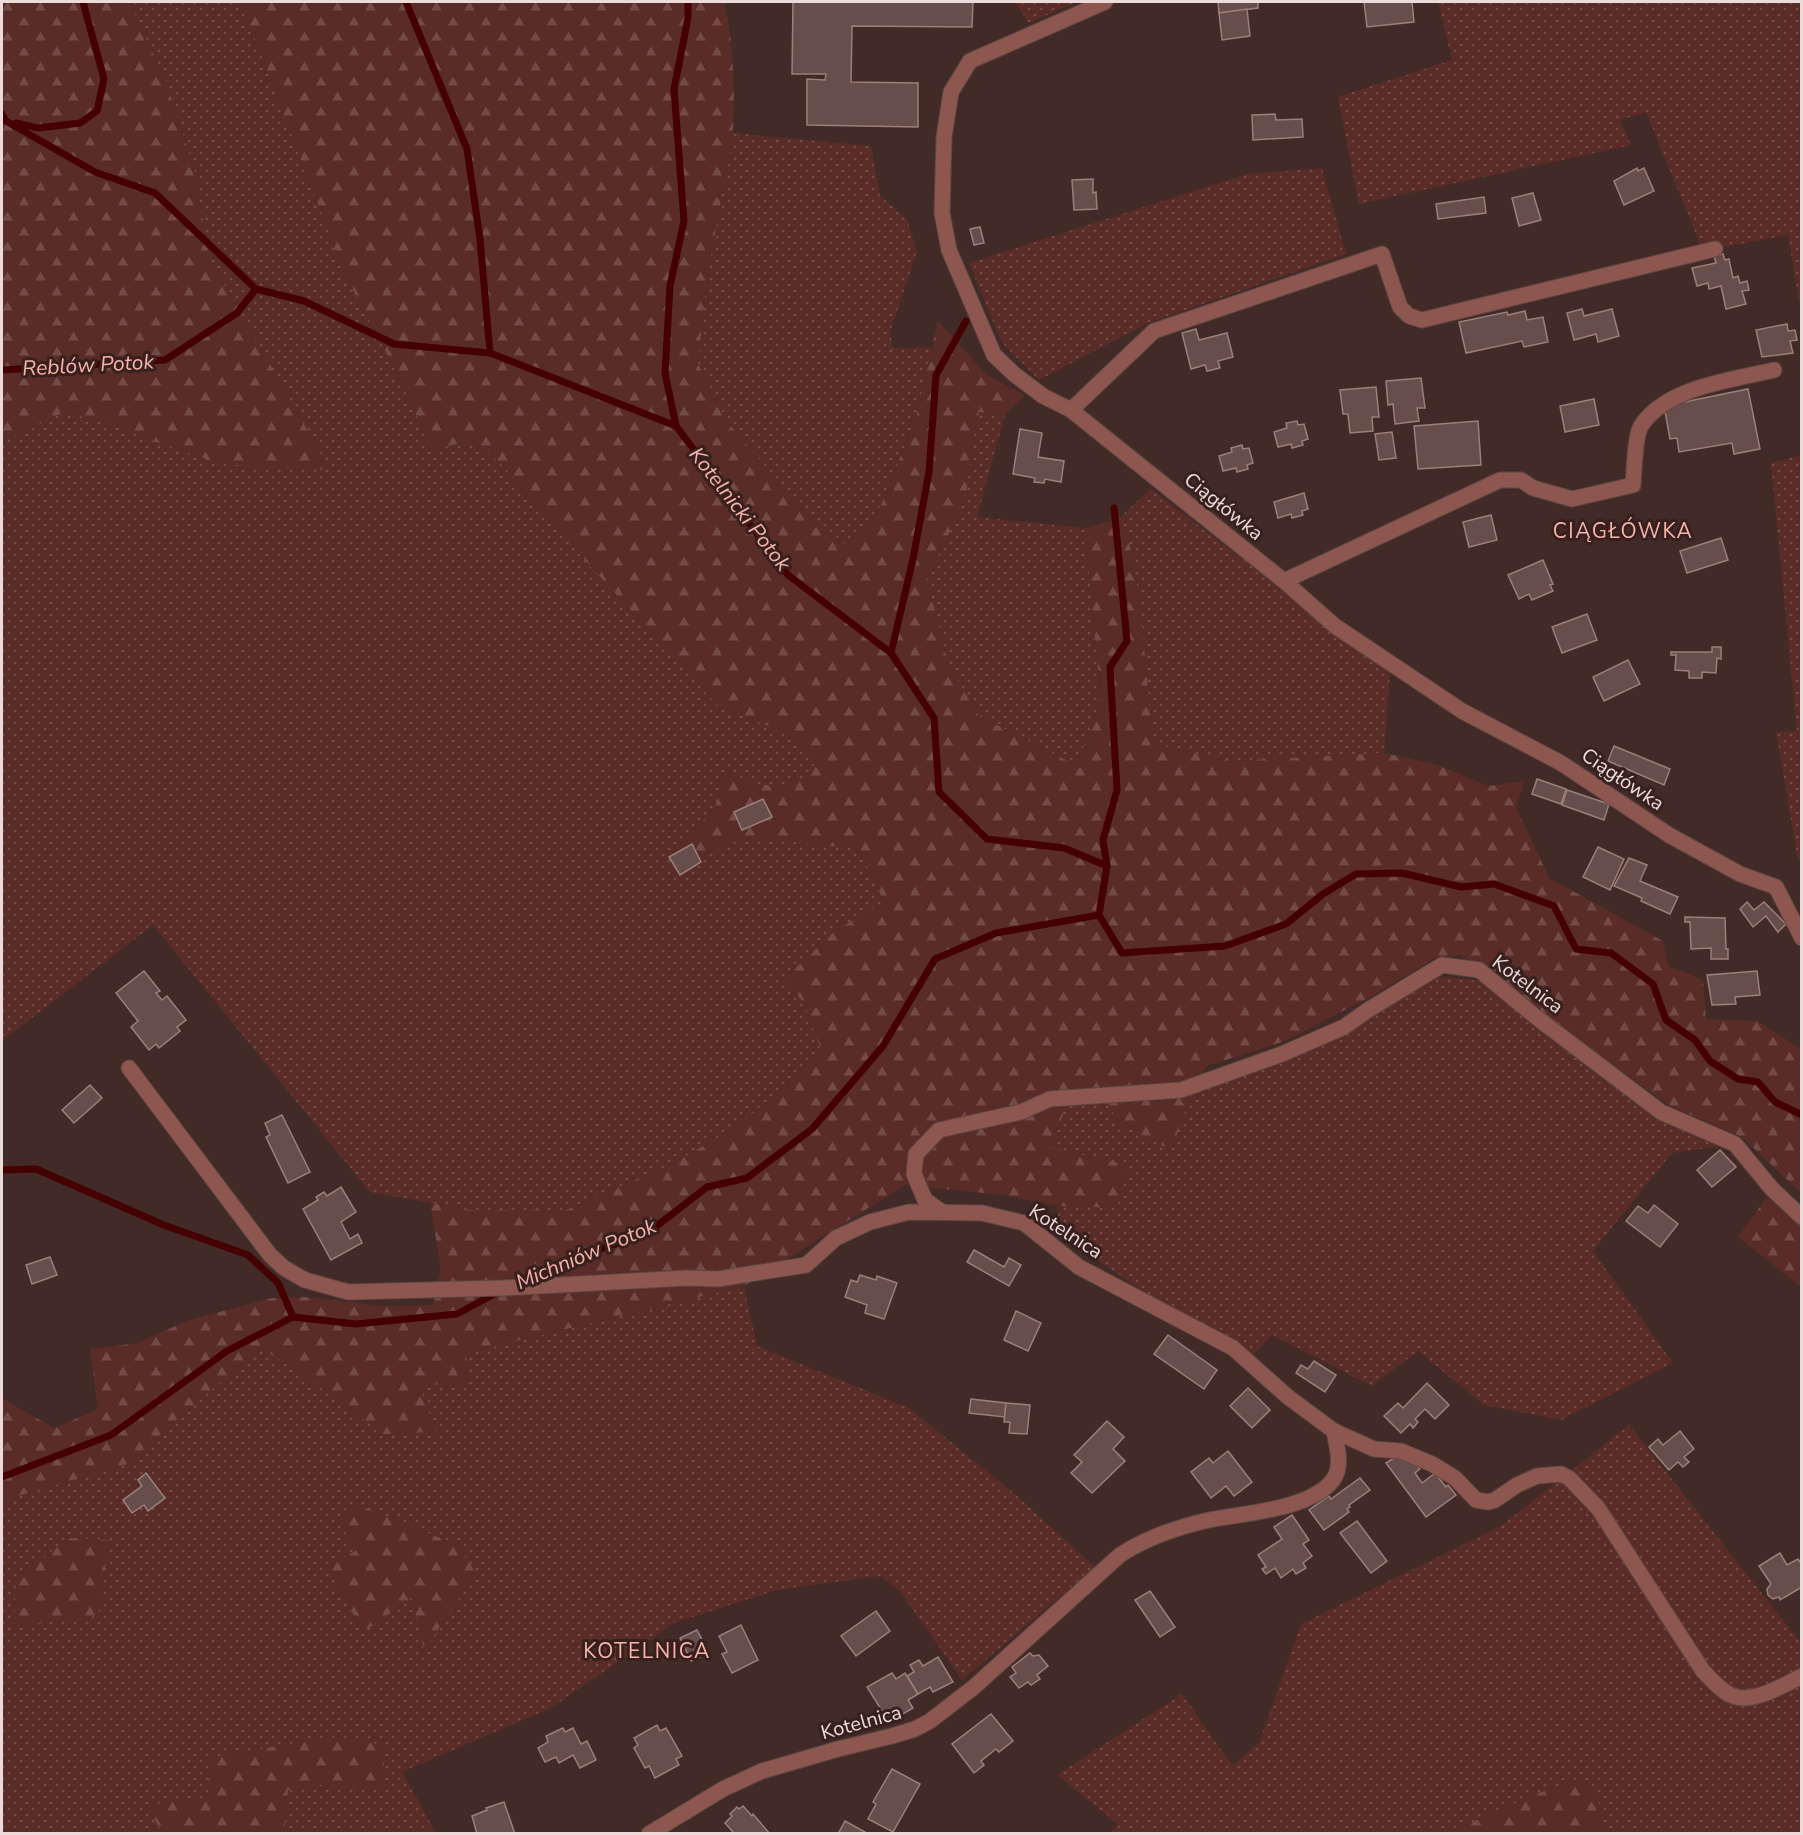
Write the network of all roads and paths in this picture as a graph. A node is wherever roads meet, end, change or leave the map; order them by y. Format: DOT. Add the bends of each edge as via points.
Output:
graph roads {
  1 [pos="1105,2"];
  2 [pos="1715,249"];
  3 [pos="1774,370"];
  4 [pos="1071,410"];
  5 [pos="1284,581"];
  6 [pos="1802,938"];
  7 [pos="129,1068"];
  8 [pos="942,1212"];
  9 [pos="1802,1217"];
  10 [pos="1334,1431"];
  11 [pos="1802,1676"];
  12 [pos="649,1833"];
  1 -- 4 [label="street, Ciągłówka" via="970,61 951,92 944,137 942,213 949,250 994,354 1043,396"];
  2 -- 4 [label="street" via="1422,320 1409,316 1400,307 1382,254 1154,331"];
  3 -- 5 [label="street" via="1687,391 1661,406 1640,427 1633,485 1572,499 1533,488 1521,480 1500,480"];
  4 -- 5 [label="street, Ciągłówka"];
  5 -- 6 [label="street, Ciągłówka" via="1335,626 1462,711 1561,763 1669,835 1740,874 1776,886"];
  7 -- 8 [label="street" via="270,1255 305,1280 348,1292 718,1279 806,1265 836,1238 870,1222 909,1212"];
  8 -- 9 [label="street, Kotelnica" via="925,1200 914,1174 916,1154 939,1130 1021,1112 1050,1099 1181,1090 1344,1027 1442,965 1479,970 1661,1112 1735,1144 1772,1189"];
  8 -- 10 [label="street, Kotelnica" via="982,1213 1024,1223 1079,1267 1233,1348"];
  10 -- 11 [label="street" via="1366,1446 1401,1451 1432,1464 1455,1478 1476,1500 1495,1500 1537,1476 1561,1474 1569,1478 1598,1508 1704,1671 1718,1686 1733,1697 1761,1696"];
  10 -- 12 [label="street, Kotelnica" via="1339,1463 1332,1482 1298,1503 1207,1521 1137,1544 930,1721 892,1736 762,1771"];
}
